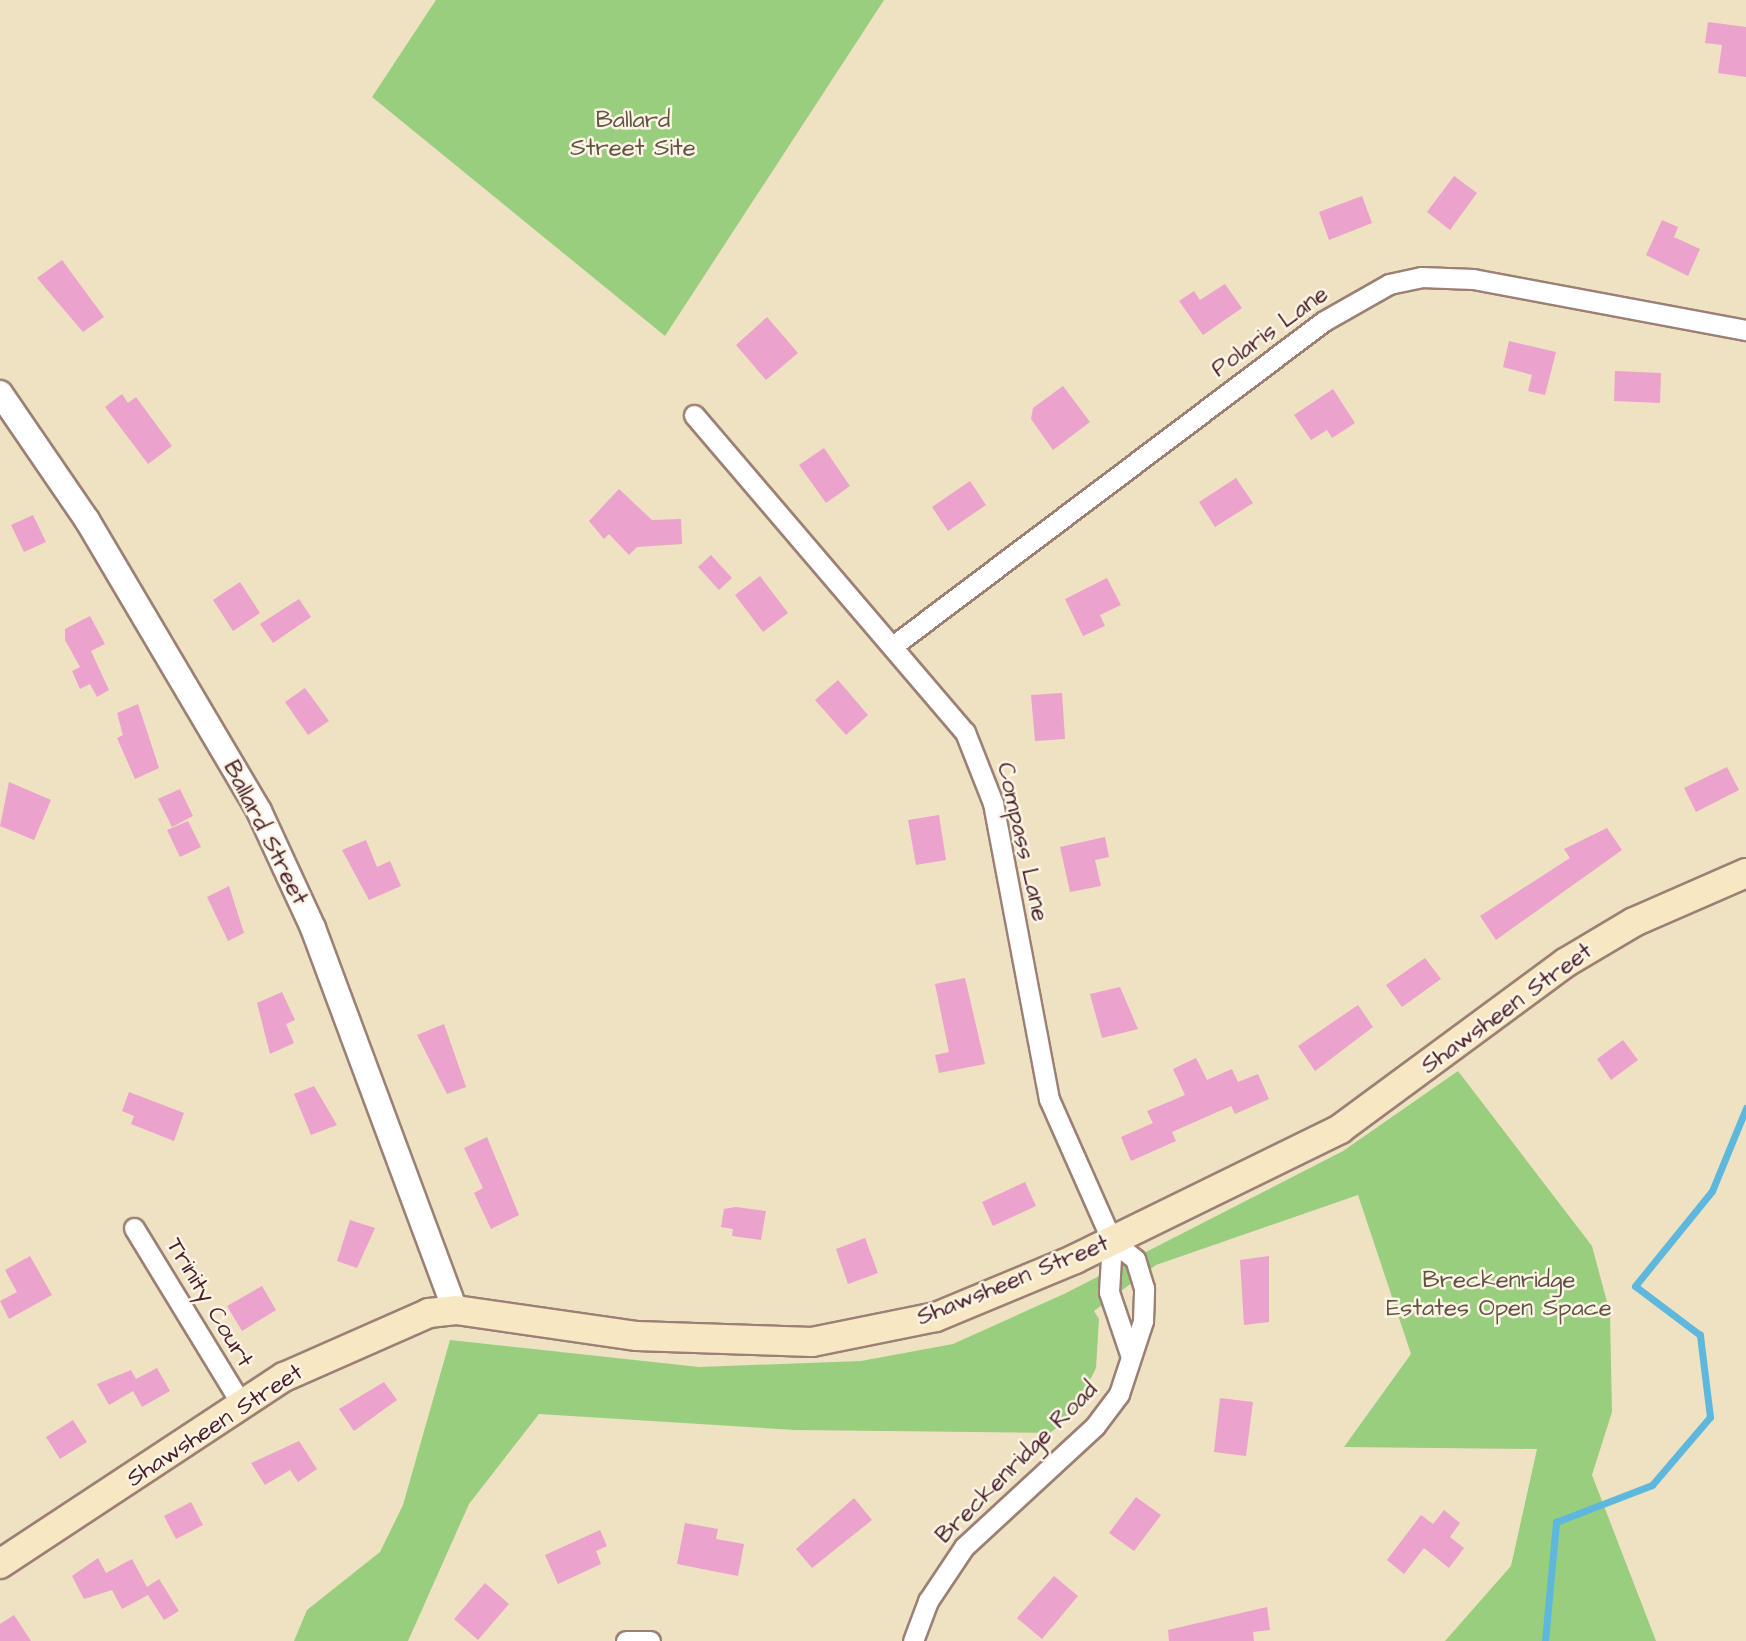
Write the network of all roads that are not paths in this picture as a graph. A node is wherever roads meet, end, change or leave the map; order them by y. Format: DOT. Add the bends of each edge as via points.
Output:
graph roads {
  1 [pos="1746,330"];
  2 [pos="0,393"];
  3 [pos="694,415"];
  4 [pos="894,645"];
  5 [pos="1746,873"];
  6 [pos="134,1228"];
  7 [pos="1112,1241"];
  8 [pos="455,1310"];
  9 [pos="1130,1354"];
  10 [pos="242,1405"];
  11 [pos="0,1564"];
  12 [pos="626,1641"];
  13 [pos="650,1641"];
  14 [pos="913,1641"];
  1 -- 4 [label="street, Polaris Lane" via="1464,278 1389,284 1324,321"];
  2 -- 8 [label="street, Ballard Street" via="87,520 259,811 313,928"];
  3 -- 4 [label="street, Compass Lane"];
  4 -- 7 [label="street, Compass Lane" via="965,732 983,768 1046,1088"];
  5 -- 7 [label="main road, Shawsheen Street" via="1634,922 1564,963 1340,1129"];
  6 -- 10 [label="street, Trinity Court"];
  7 -- 8 [label="main road, Shawsheen Street" via="936,1317 812,1342 637,1336"];
  7 -- 9 [label="street" via="1109,1292"];
  7 -- 9 [label="street, Breckenridge Road" via="1135,1259 1143,1279 1143,1321"];
  8 -- 10 [label="main road, Shawsheen Street" via="387,1326"];
  9 -- 14 [label="street, Breckenridge Road" via="1109,1410 964,1547 928,1601"];
  10 -- 11 [label="main road, Shawsheen Street"];
  12 -- 13 [label="street"];
}
